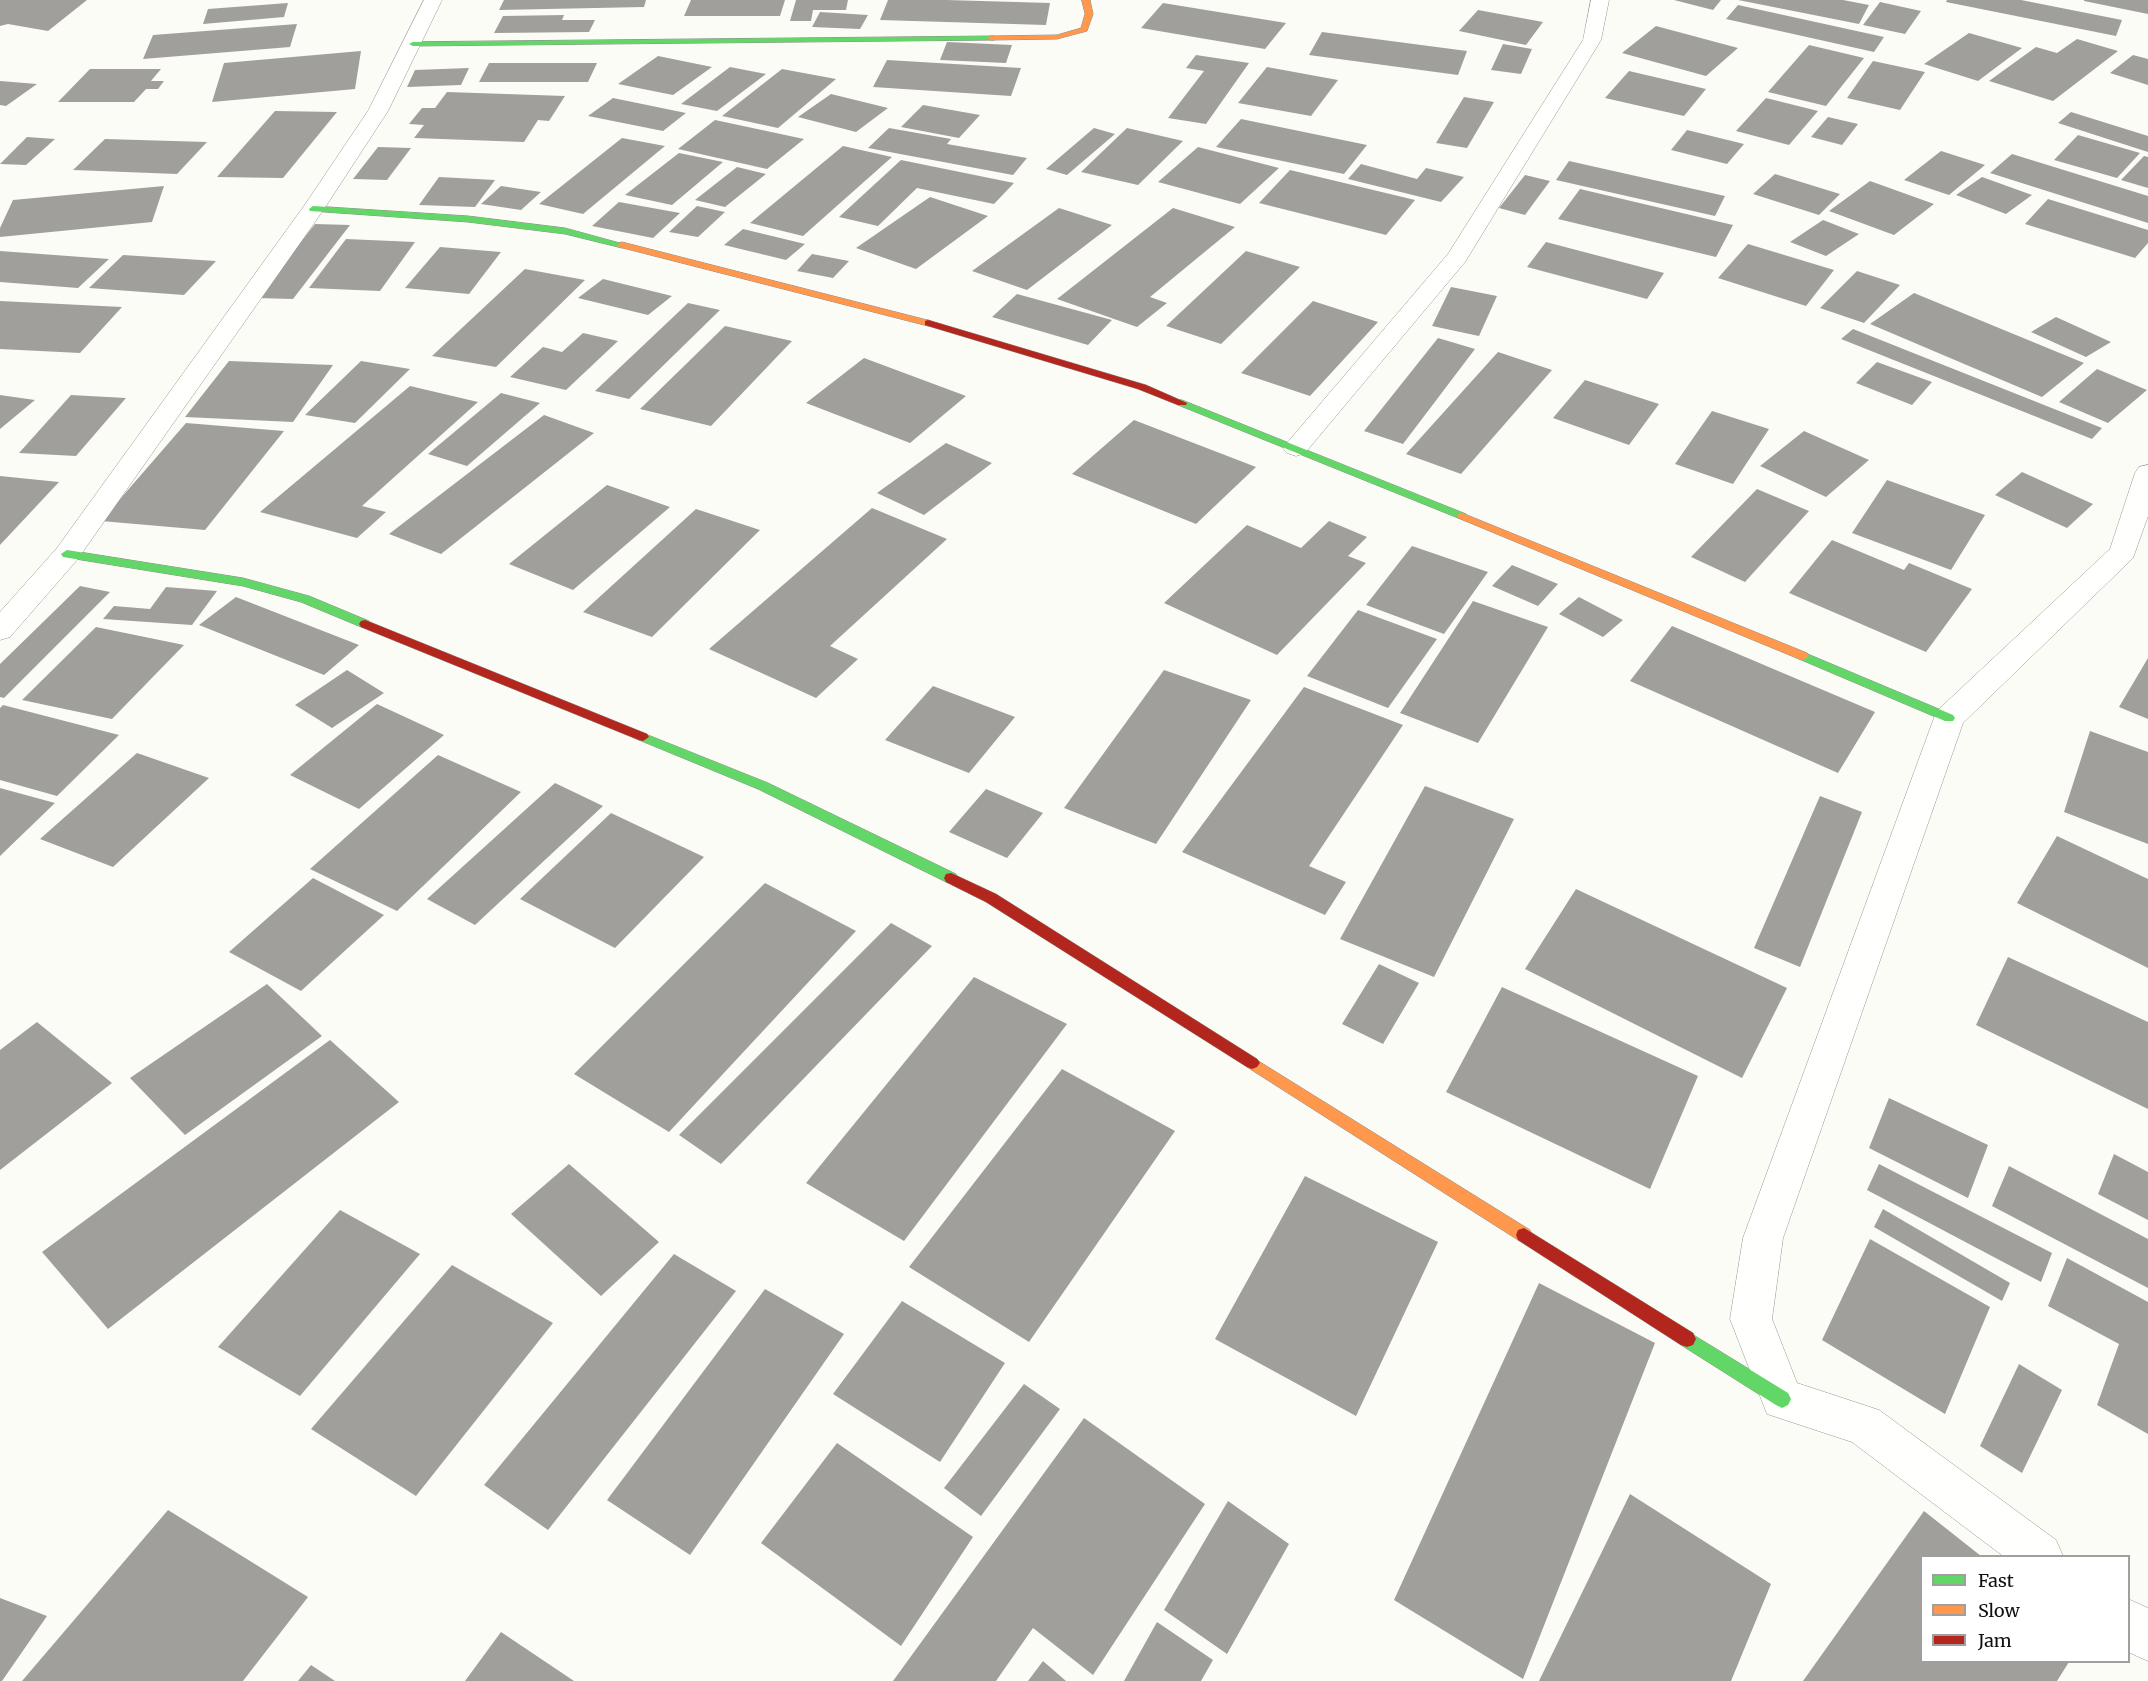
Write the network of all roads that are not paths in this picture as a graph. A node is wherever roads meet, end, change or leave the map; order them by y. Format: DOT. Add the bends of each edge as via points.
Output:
graph roads {
  1 [pos="433,0"];
  2 [pos="1086,0"];
  3 [pos="1600,0"];
  4 [pos="413,44"];
  5 [pos="313,209"];
  6 [pos="1296,448"];
  7 [pos="2148,473"];
  8 [pos="67,554"];
  9 [pos="0,630"];
  10 [pos="1949,718"];
  11 [pos="1782,1399"];
  12 [pos="2037,1555"];
  13 [pos="2130,1624"];
  14 [pos="2148,1637"];
  1 -- 4 [label="street"];
  2 -- 4 [label="street" via="1089,14 1084,29 1057,38"];
  3 -- 6 [label="street" via="1593,40 1457,257"];
  4 -- 5 [label="street" via="378,111"];
  5 -- 6 [label="street" via="468,219 565,231 695,262 908,317 1142,387"];
  5 -- 8 [label="street"];
  6 -- 10 [label="street"];
  7 -- 10 [label="street" via="2123,552"];
  8 -- 9 [label="street"];
  8 -- 11 [label="street" via="243,582 305,598 763,786 991,898"];
  10 -- 11 [label="street" via="1763,1238 1752,1319"];
  11 -- 12 [label="street" via="1864,1425"];
  13 -- 14 [label="street"];
}
